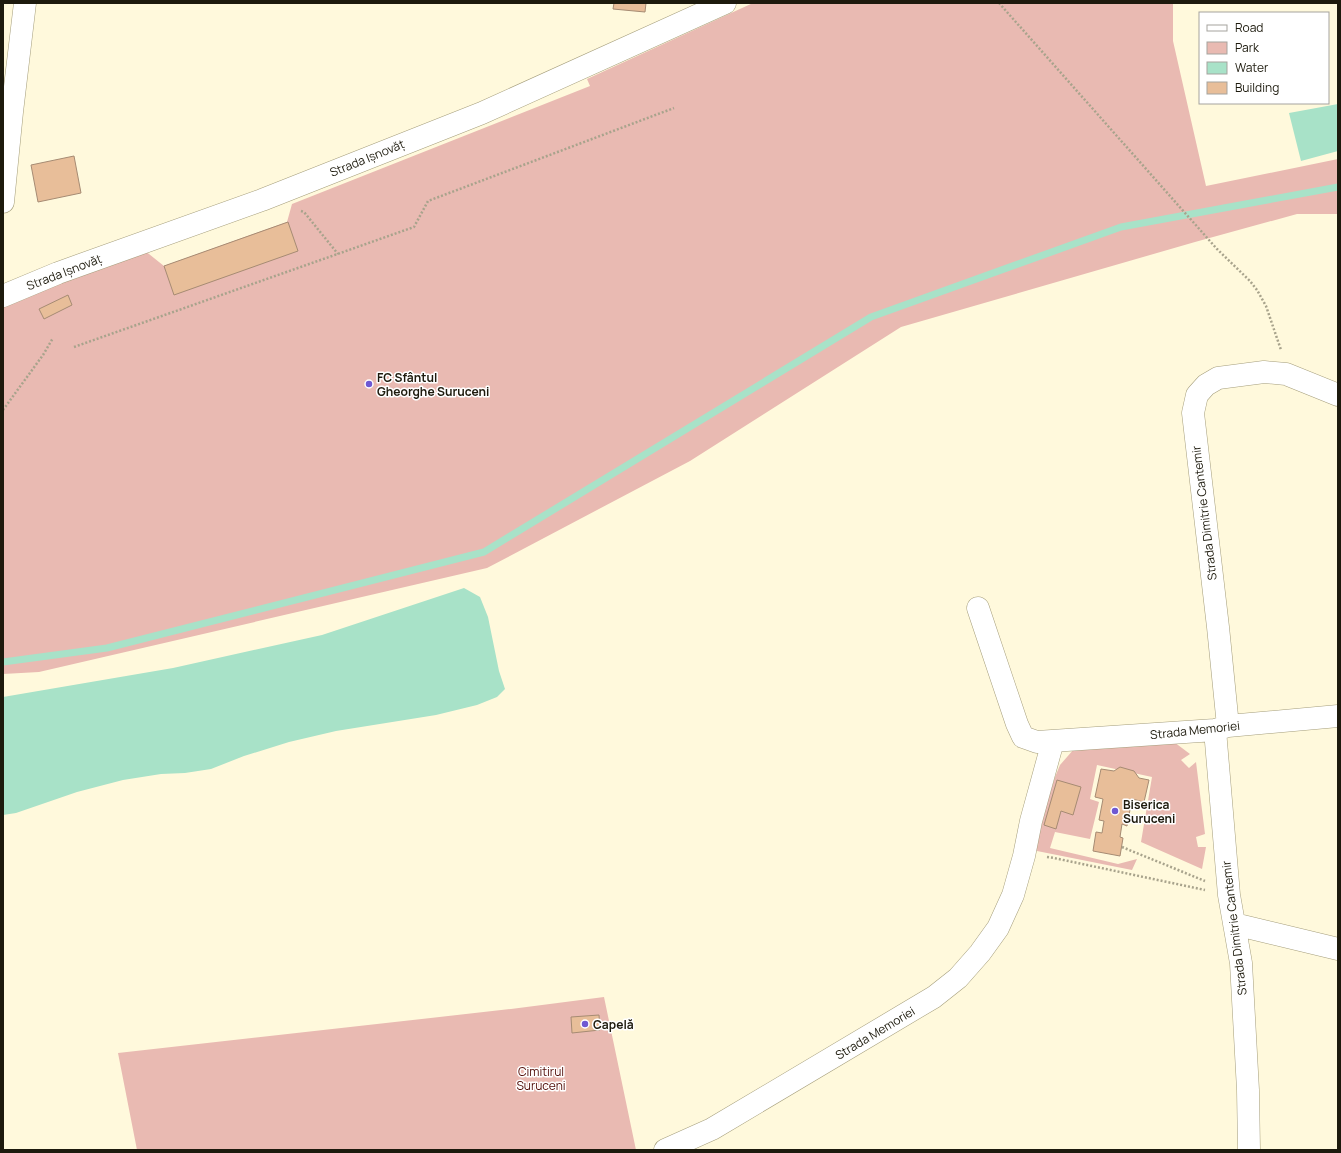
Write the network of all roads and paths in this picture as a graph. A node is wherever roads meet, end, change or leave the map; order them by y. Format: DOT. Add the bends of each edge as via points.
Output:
graph roads {
  1 [pos="25,3"];
  2 [pos="725,3"];
  3 [pos="999,3"];
  4 [pos="674,108"];
  5 [pos="8,114"];
  6 [pos="3,202"];
  7 [pos="298,210"];
  8 [pos="338,254"];
  9 [pos="3,296"];
  10 [pos="53,338"];
  11 [pos="74,347"];
  12 [pos="1286,374"];
  13 [pos="1338,395"];
  14 [pos="3,410"];
  15 [pos="978,608"];
  16 [pos="1338,716"];
  17 [pos="1221,728"];
  18 [pos="1052,741"];
  19 [pos="1122,846"];
  20 [pos="1024,856"];
  21 [pos="1229,892"];
  22 [pos="1234,924"];
  23 [pos="1338,950"];
  24 [pos="665,1150"];
  25 [pos="1249,1150"];
  1 -- 5 [label="street"];
  2 -- 9 [label="street, Strada Ișnovăț" via="475,116 262,200 58,273"];
  3 -- 12 [label="path" via="1217,249 1250,281 1266,306"];
  4 -- 8 [label="path" via="428,201 414,227"];
  5 -- 6 [label="street"];
  7 -- 8 [label="path" via="304,212"];
  8 -- 11 [label="path"];
  10 -- 14 [label="path"];
  12 -- 13 [label="street, Strada Dimitrie Cantemir"];
  12 -- 17 [label="street, Strada Dimitrie Cantemir" via="1264,372 1218,378 1206,385 1197,395 1193,413 1218,628"];
  15 -- 18 [label="street, Strada Memoriei" via="1023,737 1037,742"];
  16 -- 17 [label="street, Strada Memoriei"];
  17 -- 18 [label="street, Strada Memoriei"];
  17 -- 21 [label="street, Strada Dimitrie Cantemir"];
  18 -- 20 [label="street, Strada Memoriei"];
  19 -- 21 [label="path"];
  20 -- 21 [label="path" via="1054,858"];
  20 -- 24 [label="street, Strada Memoriei" via="1013,894 998,928 958,978 934,998 712,1129"];
  21 -- 22 [label="street, Strada Dimitrie Cantemir"];
  22 -- 23 [label="street"];
  22 -- 25 [label="street, Strada Dimitrie Cantemir" via="1240,962"];
}
